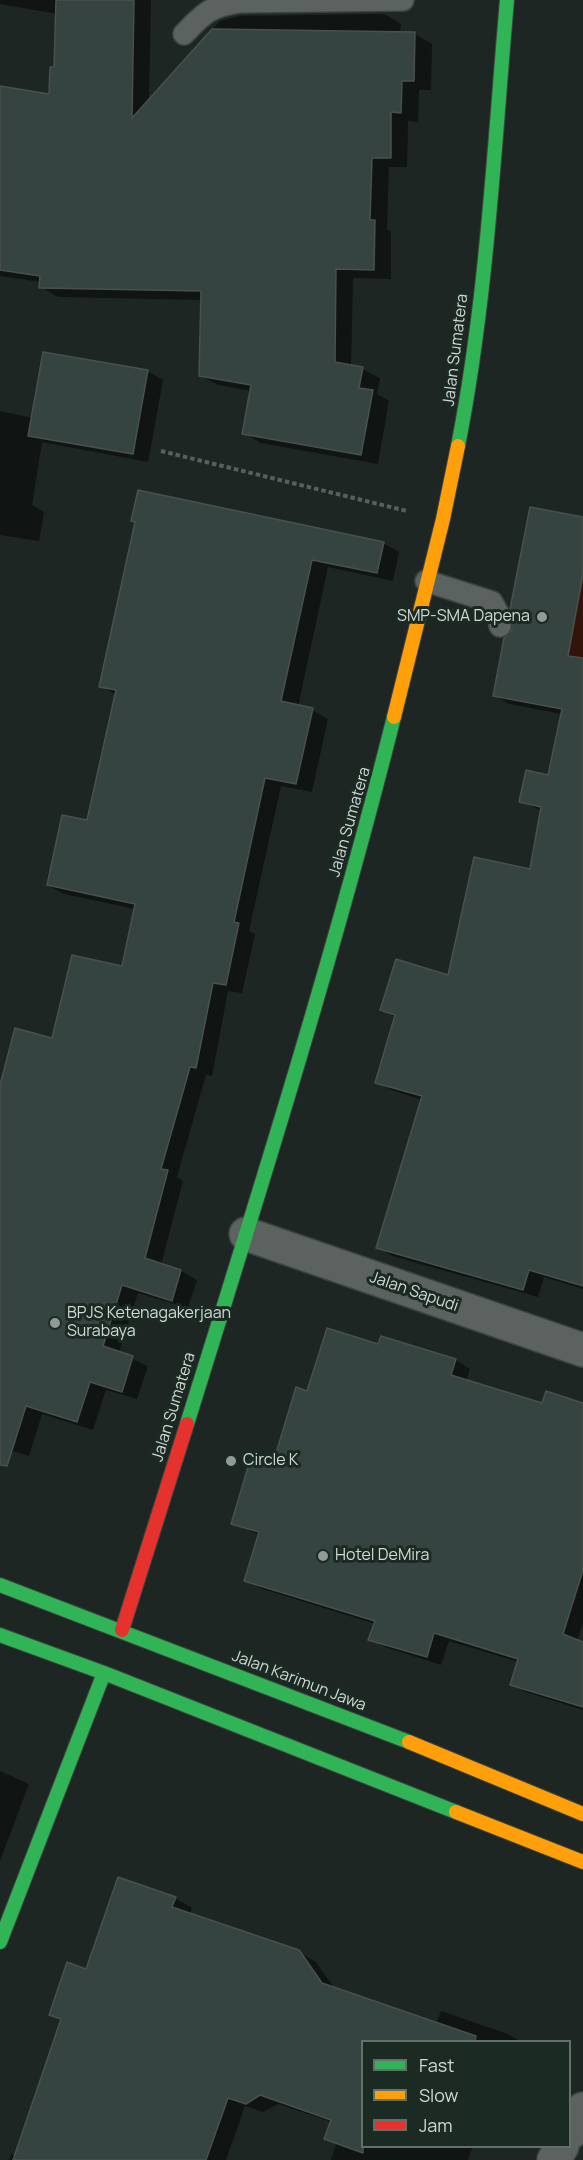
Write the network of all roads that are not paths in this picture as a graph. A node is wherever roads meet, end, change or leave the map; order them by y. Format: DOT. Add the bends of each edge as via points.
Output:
graph roads {
  1 [pos="403,0"];
  2 [pos="507,0"];
  3 [pos="184,34"];
  4 [pos="426,581"];
  5 [pos="500,626"];
  6 [pos="246,1234"];
  7 [pos="583,1350"];
  8 [pos="0,1585"];
  9 [pos="122,1630"];
  10 [pos="0,1635"];
  11 [pos="104,1673"];
  12 [pos="583,1814"];
  13 [pos="583,1862"];
  14 [pos="0,1942"];
  15 [pos="583,2109"];
  16 [pos="571,2131"];
  1 -- 3 [label="lane" via="239,2 206,12"];
  2 -- 4 [label="street, Jalan Sumatera" via="486,247 465,410"];
  4 -- 5 [label="lane" via="492,603"];
  4 -- 6 [label="street, Jalan Sumatera" via="366,831"];
  6 -- 7 [label="street, Jalan Sapudi"];
  6 -- 9 [label="street, Jalan Sumatera"];
  8 -- 9 [label="street, Jalan Karimun Jawa"];
  9 -- 12 [label="street, Jalan Karimun Jawa"];
  10 -- 11 [label="street"];
  11 -- 13 [label="street"];
  11 -- 14 [label="street"];
  15 -- 16 [label="street"];
}
